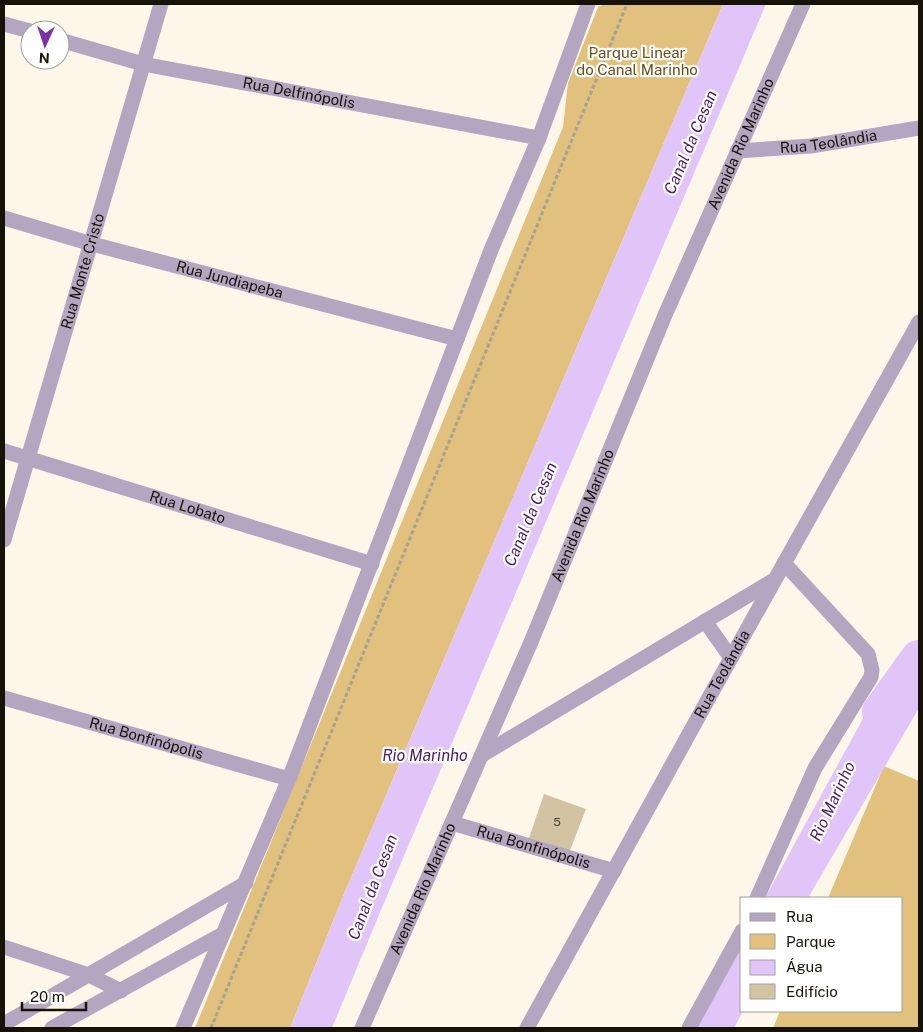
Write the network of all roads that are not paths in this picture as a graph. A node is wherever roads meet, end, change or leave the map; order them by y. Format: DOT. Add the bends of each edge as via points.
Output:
graph roads {
  1 [pos="162,4"];
  2 [pos="588,4"];
  3 [pos="803,4"];
  4 [pos="4,24"];
  5 [pos="20,28"];
  6 [pos="70,43"];
  7 [pos="142,64"];
  8 [pos="919,128"];
  9 [pos="540,138"];
  10 [pos="737,151"];
  11 [pos="4,218"];
  12 [pos="92,244"];
  13 [pos="919,322"];
  14 [pos="457,339"];
  15 [pos="4,451"];
  16 [pos="27,458"];
  17 [pos="4,540"];
  18 [pos="784,563"];
  19 [pos="372,564"];
  20 [pos="775,579"];
  21 [pos="706,621"];
  22 [pos="731,658"];
  23 [pos="4,698"];
  24 [pos="482,755"];
  25 [pos="289,779"];
  26 [pos="452,824"];
  27 [pos="614,871"];
  28 [pos="246,883"];
  29 [pos="757,897"];
  30 [pos="221,935"];
  31 [pos="740,935"];
  32 [pos="4,947"];
  33 [pos="89,975"];
  34 [pos="121,991"];
  35 [pos="4,1024"];
  36 [pos="52,1028"];
  37 [pos="183,1028"];
  38 [pos="362,1028"];
  39 [pos="527,1028"];
  40 [pos="689,1028"];
  1 -- 7 [label="street, Rua Monte Cristo"];
  2 -- 9 [label="street"];
  3 -- 10 [label="street, Avenida Rio Marinho"];
  4 -- 5 [label="street"];
  6 -- 7 [label="street, Rua Delfinópolis"];
  7 -- 9 [label="street, Rua Delfinópolis"];
  7 -- 12 [label="street, Rua Monte Cristo"];
  8 -- 10 [label="street, Rua Teolândia" via="811,146"];
  9 -- 14 [label="street" via="491,250"];
  10 -- 24 [label="street, Avenida Rio Marinho" via="665,315"];
  11 -- 12 [label="street, Rua Jundiapeba"];
  12 -- 14 [label="street, Rua Jundiapeba"];
  12 -- 16 [label="street, Rua Monte Cristo"];
  13 -- 18 [label="street, Rua Teolândia"];
  14 -- 19 [label="street"];
  15 -- 16 [label="street, Rua Lobato"];
  16 -- 17 [label="street, Rua Monte Cristo"];
  16 -- 19 [label="street, Rua Lobato"];
  18 -- 20 [label="street, Rua Teolândia"];
  18 -- 29 [label="street" via="868,654 872,670 871,677 815,768"];
  19 -- 25 [label="street"];
  20 -- 21 [label="street"];
  20 -- 22 [label="street, Rua Teolândia"];
  21 -- 22 [label="street"];
  21 -- 24 [label="street"];
  22 -- 27 [label="street, Rua Teolândia"];
  23 -- 25 [label="street, Rua Bonfinópolis"];
  24 -- 26 [label="street, Avenida Rio Marinho"];
  25 -- 28 [label="street"];
  26 -- 27 [label="street, Rua Bonfinópolis"];
  26 -- 38 [label="street, Avenida Rio Marinho"];
  27 -- 39 [label="street, Rua Teolândia"];
  28 -- 30 [label="street"];
  28 -- 33 [label="street"];
  30 -- 34 [label="street"];
  30 -- 37 [label="street"];
  31 -- 40 [label="street"];
  32 -- 33 [label="street"];
  33 -- 34 [label="street"];
  33 -- 35 [label="street"];
  34 -- 36 [label="street"];
}
